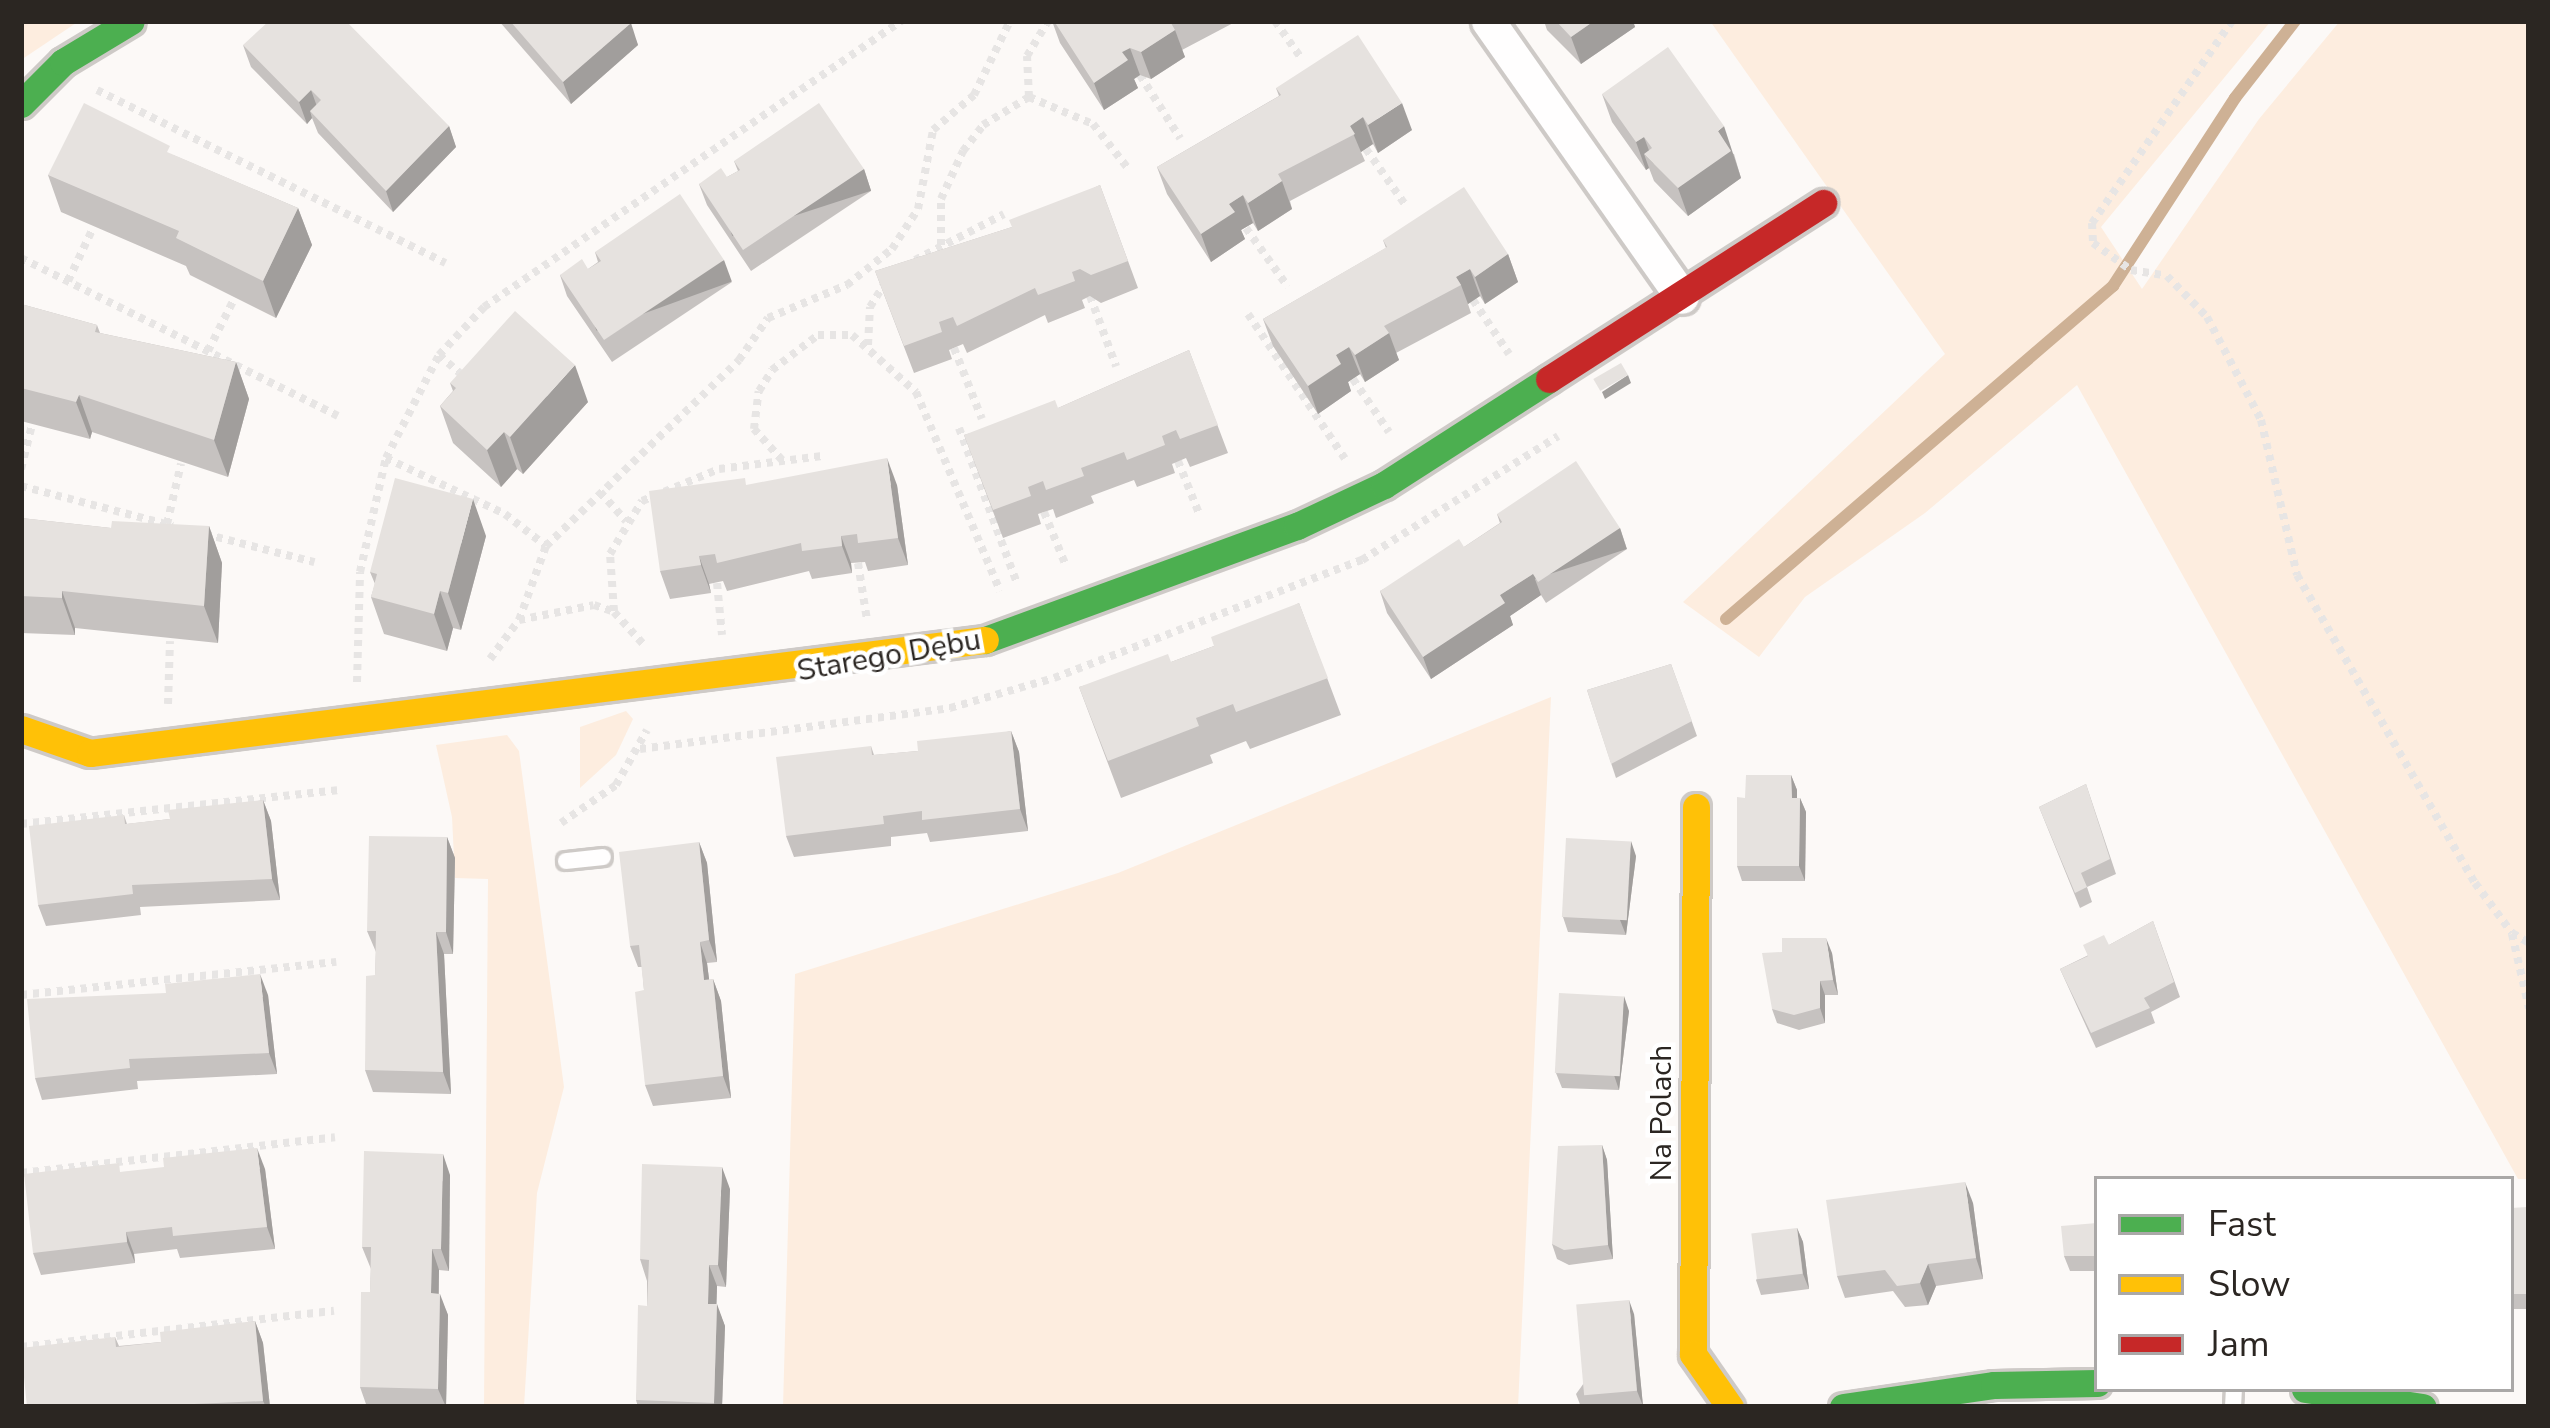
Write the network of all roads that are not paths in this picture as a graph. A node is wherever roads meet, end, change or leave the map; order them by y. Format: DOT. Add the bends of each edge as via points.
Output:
graph roads {
  1 [pos="131,21"];
  2 [pos="1488,21"];
  3 [pos="21,104"];
  4 [pos="1823,203"];
  5 [pos="1682,297"];
  6 [pos="21,729"];
  7 [pos="1696,807"];
  8 [pos="603,857"];
  9 [pos="566,861"];
  10 [pos="2094,1383"];
  11 [pos="2324,1392"];
  12 [pos="1994,1396"];
  13 [pos="1730,1407"];
  14 [pos="1844,1407"];
  15 [pos="2422,1407"];
  1 -- 3 [label="street" via="63,62"];
  2 -- 5 [label="street"];
  4 -- 5 [label="street, Starego Dębu"];
  5 -- 6 [label="street, Starego Dębu" via="1384,485 1297,526 962,649 91,753"];
  7 -- 13 [label="street, Na Polach" via="1694,1354"];
  8 -- 9 [label="lane"];
  10 -- 12 [label="street"];
  11 -- 15 [label="street"];
  12 -- 14 [label="street"];
}
